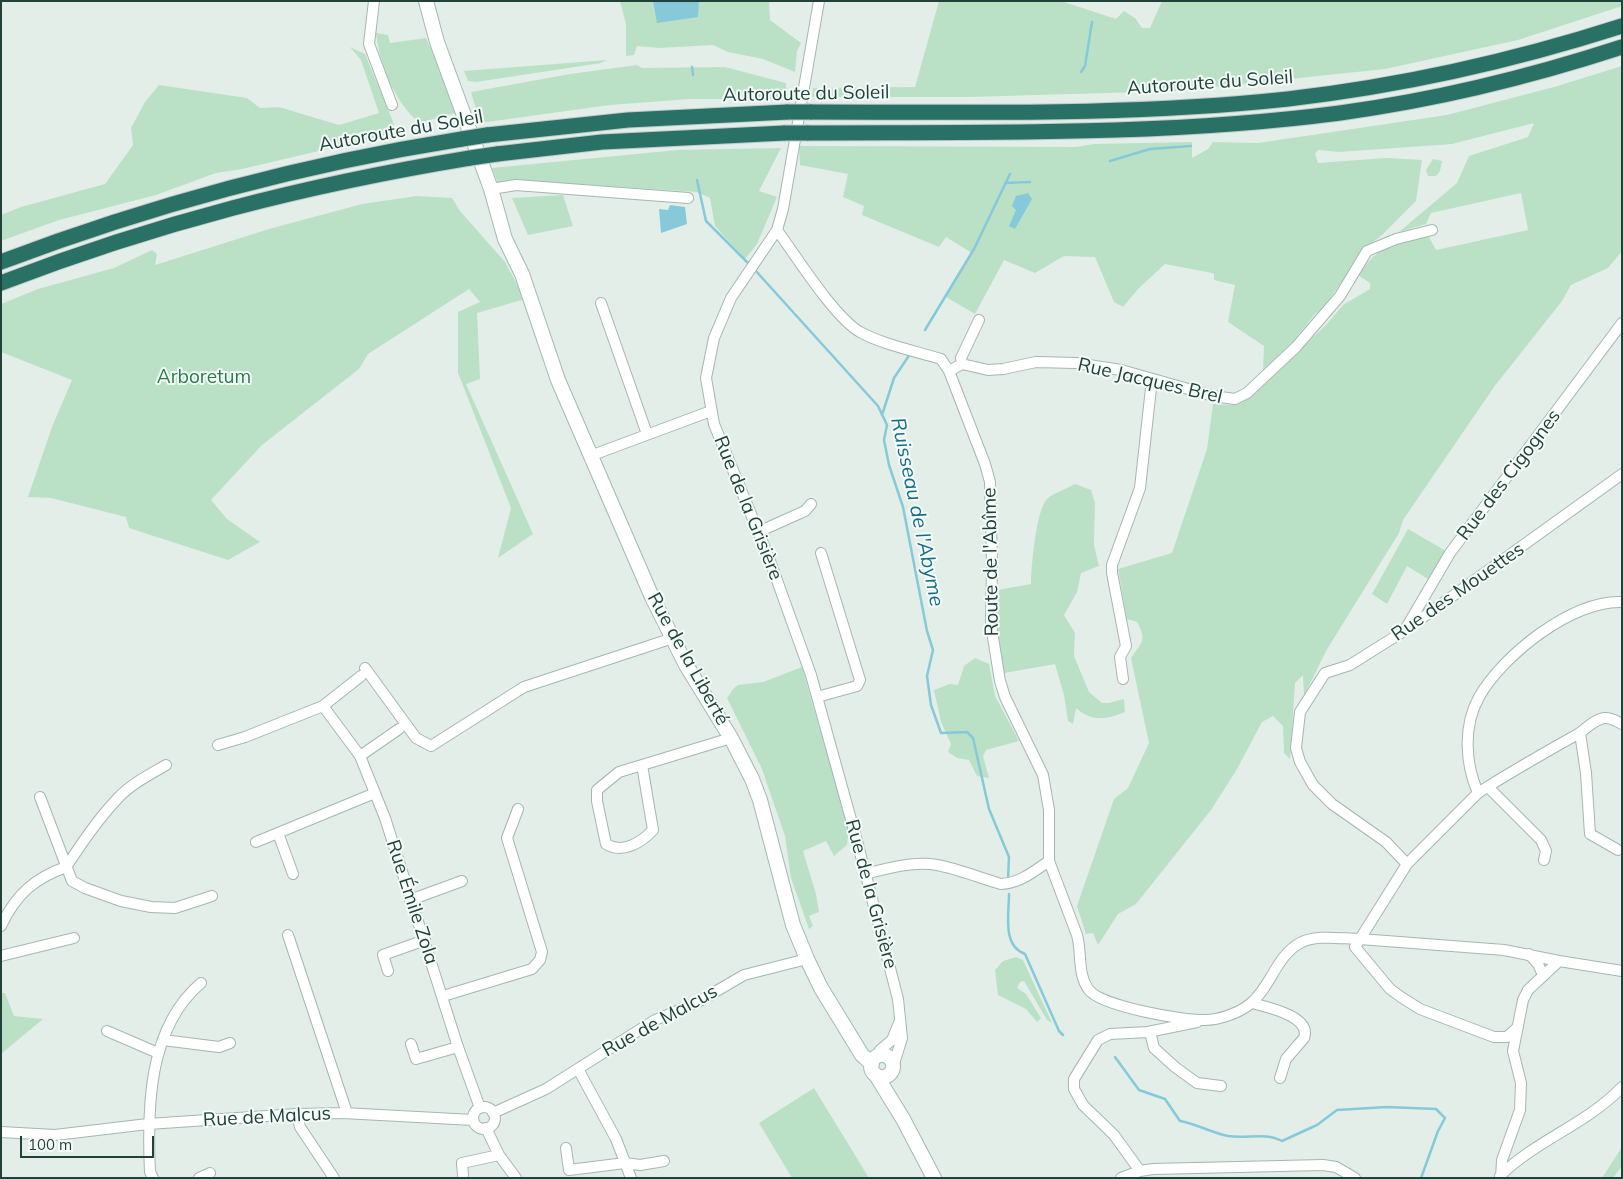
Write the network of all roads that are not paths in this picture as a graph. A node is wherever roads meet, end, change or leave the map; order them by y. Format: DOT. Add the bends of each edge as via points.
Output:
graph roads {
  1 [pos="374,1"];
  2 [pos="426,1"];
  3 [pos="819,1"];
  4 [pos="1622,26"];
  5 [pos="1622,47"];
  6 [pos="392,105"];
  7 [pos="469,148"];
  8 [pos="490,189"];
  9 [pos="688,198"];
  10 [pos="777,230"];
  11 [pos="1432,230"];
  12 [pos="1,262"];
  13 [pos="1,283"];
  14 [pos="600,303"];
  15 [pos="979,320"];
  16 [pos="1622,323"];
  17 [pos="962,364"];
  18 [pos="949,371"];
  19 [pos="1152,379"];
  20 [pos="711,411"];
  21 [pos="647,434"];
  22 [pos="590,456"];
  23 [pos="1622,474"];
  24 [pos="811,504"];
  25 [pos="758,532"];
  26 [pos="820,553"];
  27 [pos="1622,602"];
  28 [pos="1404,631"];
  29 [pos="672,636"];
  30 [pos="1124,679"];
  31 [pos="817,697"];
  32 [pos="323,706"];
  33 [pos="1622,724"];
  34 [pos="399,729"];
  35 [pos="1580,733"];
  36 [pos="731,738"];
  37 [pos="218,745"];
  38 [pos="360,756"];
  39 [pos="166,765"];
  40 [pos="642,765"];
  41 [pos="1488,787"];
  42 [pos="1478,793"];
  43 [pos="375,794"];
  44 [pos="40,797"];
  45 [pos="518,809"];
  46 [pos="278,833"];
  47 [pos="256,842"];
  48 [pos="1618,850"];
  49 [pos="1544,860"];
  50 [pos="1049,861"];
  51 [pos="1407,864"];
  52 [pos="66,867"];
  53 [pos="293,874"];
  54 [pos="865,874"];
  55 [pos="462,881"];
  56 [pos="212,896"];
  57 [pos="410,900"];
  58 [pos="1,926"];
  59 [pos="288,935"];
  60 [pos="74,938"];
  61 [pos="1360,939"];
  62 [pos="425,940"];
  63 [pos="1529,954"];
  64 [pos="1,956"];
  65 [pos="807,959"];
  66 [pos="1559,961"];
  67 [pos="388,971"];
  68 [pos="1622,971"];
  69 [pos="1543,975"];
  70 [pos="200,983"];
  71 [pos="443,996"];
  72 [pos="1252,1003"];
  73 [pos="1205,1020"];
  74 [pos="899,1022"];
  75 [pos="1518,1026"];
  76 [pos="106,1031"];
  77 [pos="1150,1032"];
  78 [pos="163,1040"];
  79 [pos="230,1043"];
  80 [pos="411,1044"];
  81 [pos="458,1047"];
  82 [pos="158,1053"];
  83 [pos="877,1059"];
  84 [pos="578,1069"];
  85 [pos="893,1069"];
  86 [pos="1280,1078"];
  87 [pos="1222,1086"];
  88 [pos="1622,1087"];
  89 [pos="891,1099"];
  90 [pos="480,1108"];
  91 [pos="347,1113"];
  92 [pos="493,1113"];
  93 [pos="297,1114"];
  94 [pos="473,1120"];
  95 [pos="148,1124"];
  96 [pos="486,1128"];
  97 [pos="1,1132"];
  98 [pos="566,1148"];
  99 [pos="499,1155"];
  100 [pos="664,1161"];
  101 [pos="625,1163"];
  102 [pos="1205,1168"];
  103 [pos="1140,1171"];
  104 [pos="210,1173"];
  105 [pos="463,1175"];
  106 [pos="1500,1177"];
  107 [pos="153,1178"];
  108 [pos="199,1178"];
  109 [pos="334,1178"];
  110 [pos="516,1178"];
  111 [pos="631,1178"];
  112 [pos="934,1178"];
  113 [pos="1121,1178"];
  114 [pos="1214,1178"];
  115 [pos="1355,1178"];
  1 -- 6 [label="street" via="369,44"];
  2 -- 7 [label="street, Rue de la Liberté"];
  3 -- 10 [label="street, Rue de la Grisière"];
  4 -- 7 [label="highway, Autoroute du Soleil, bridge" via="1468,68 1369,88 1288,99 1127,109 788,112 628,120 488,135"];
  5 -- 7 [label="highway, Autoroute du Soleil, bridge" via="1537,73 1445,95 1292,118 1128,130 785,133 602,142 497,154"];
  7 -- 8 [label="street, Rue de la Liberté"];
  7 -- 12 [label="highway, Autoroute du Soleil" via="389,150 281,174 151,210"];
  7 -- 13 [label="highway, Autoroute du Soleil" via="208,214 103,246"];
  8 -- 9 [label="street" via="516,186"];
  8 -- 22 [label="street, Rue de la Liberté" via="548,354"];
  10 -- 18 [label="street, Route de l'Abîme" via="825,296 850,324 880,340 941,359"];
  10 -- 20 [label="street, Rue de la Grisière" via="731,298 712,345 706,378"];
  11 -- 19 [label="street, Rue Jacques Brel" via="1396,239 1367,252 1340,296 1316,325 1247,393 1230,400"];
  14 -- 21 [label="street"];
  15 -- 17 [label="street" via="961,358"];
  16 -- 28 [label="street, Rue des Cigognes" via="1450,553"];
  17 -- 18 [label="street"];
  17 -- 19 [label="street, Rue Jacques Brel" via="988,370 1036,362 1076,362"];
  18 -- 50 [label="street, Route de l'Abîme" via="990,482 990,625 993,648 1005,697 1043,775 1049,810"];
  19 -- 30 [label="street" via="1140,488 1112,564 1126,646 1120,657"];
  20 -- 21 [label="street"];
  20 -- 25 [label="street, Rue de la Grisière"];
  21 -- 22 [label="street"];
  22 -- 29 [label="street, Rue de la Liberté"];
  23 -- 28 [label="street, Rue des Mouettes"];
  24 -- 25 [label="street" via="805,511"];
  25 -- 31 [label="street, Rue de la Grisière"];
  26 -- 31 [label="street" via="860,680 857,686"];
  27 -- 42 [label="street" via="1600,604 1554,624 1519,652 1487,686 1475,707 1467,744 1472,779"];
  28 -- 51 [label="street, Rue des Mouettes" via="1350,665 1325,673 1300,712 1296,748 1313,785 1332,804 1386,842"];
  29 -- 32 [label="street" via="524,687 431,746 416,738 363,672"];
  29 -- 36 [label="street, Rue de la Liberté"];
  31 -- 54 [label="street, Rue de la Grisière"];
  32 -- 37 [label="street"];
  32 -- 38 [label="street, Rue Émile Zola"];
  33 -- 35 [label="street" via="1612,718 1604,718"];
  34 -- 38 [label="street"];
  35 -- 41 [label="street" via="1546,750"];
  35 -- 48 [label="street" via="1586,766 1590,834"];
  36 -- 40 [label="street"];
  36 -- 65 [label="street, Rue de la Liberté" via="760,800 793,925"];
  38 -- 43 [label="street, Rue Émile Zola"];
  39 -- 52 [label="street" via="118,797"];
  40 -- 40 [label="street" via="619,772 596,790 606,844 613,848 624,848 646,838 653,830"];
  41 -- 42 [label="street"];
  41 -- 49 [label="street" via="1541,840 1546,851"];
  42 -- 51 [label="street"];
  43 -- 46 [label="street"];
  43 -- 57 [label="street, Rue Émile Zola"];
  44 -- 52 [label="street"];
  45 -- 71 [label="street" via="507,838 542,952 540,960 532,969"];
  46 -- 47 [label="street"];
  46 -- 53 [label="street"];
  50 -- 54 [label="street" via="1010,884 925,864 885,868"];
  50 -- 73 [label="street" via="1077,935 1082,978 1090,992 1116,1004"];
  51 -- 61 [label="street"];
  52 -- 56 [label="street" via="72,881 121,902 174,908"];
  52 -- 58 [label="street" via="43,876 28,887 7,912"];
  54 -- 74 [label="street, Rue de la Grisière" via="898,999"];
  55 -- 57 [label="street"];
  57 -- 62 [label="street, Rue Émile Zola"];
  59 -- 91 [label="street"];
  60 -- 64 [label="street"];
  61 -- 63 [label="street"];
  61 -- 72 [label="street" via="1310,939 1301,942 1283,958"];
  61 -- 75 [label="street" via="1356,947 1390,989 1420,1009 1501,1038 1507,1037"];
  62 -- 67 [label="street" via="383,955"];
  62 -- 71 [label="street, Rue Émile Zola"];
  63 -- 66 [label="street"];
  63 -- 69 [label="street"];
  65 -- 83 [label="street, Rue de la Liberté" via="855,1041"];
  65 -- 84 [label="street, Rue de Malcus" via="744,975 696,1003 655,1020"];
  66 -- 68 [label="street"];
  66 -- 69 [label="street"];
  69 -- 75 [label="street" via="1523,1000"];
  70 -- 78 [label="street" via="187,994 170,1021"];
  71 -- 81 [label="street, Rue Émile Zola"];
  72 -- 73 [label="street" via="1229,1015"];
  72 -- 86 [label="street" via="1292,1016 1300,1021 1306,1034 1286,1059"];
  73 -- 77 [label="street"];
  74 -- 83 [label="street" via="892,1040"];
  74 -- 85 [label="street, Rue de la Grisière" via="902,1038"];
  75 -- 106 [label="street" via="1513,1051 1521,1083 1520,1110 1502,1160"];
  76 -- 82 [label="street"];
  77 -- 87 [label="street" via="1154,1048 1175,1067 1197,1083"];
  77 -- 103 [label="street" via="1110,1034 1098,1040 1074,1079 1074,1089 1083,1105 1114,1135"];
  78 -- 79 [label="street" via="219,1047"];
  78 -- 82 [label="street"];
  80 -- 81 [label="street" via="416,1059"];
  81 -- 90 [label="street, Rue Émile Zola"];
  82 -- 95 [label="street"];
  83 -- 85 [label="street" via="888,1057"];
  83 -- 85 [label="street" via="885,1077"];
  83 -- 89 [label="street, Rue de la Liberté" via="880,1085"];
  84 -- 92 [label="street, Rue de Malcus" via="546,1089"];
  84 -- 101 [label="street" via="616,1139"];
  85 -- 89 [label="street"];
  88 -- 106 [label="street" via="1606,1104 1534,1149"];
  89 -- 112 [label="street, Rue de la Liberté"];
  90 -- 92 [label="street" via="487,1107"];
  90 -- 94 [label="street" via="474,1113"];
  91 -- 93 [label="street, Rue de Malcus"];
  91 -- 94 [label="street, Rue de Malcus"];
  92 -- 96 [label="street" via="493,1122"];
  93 -- 95 [label="street, Rue de Malcus"];
  93 -- 109 [label="street" via="300,1127"];
  94 -- 96 [label="street" via="477,1126"];
  95 -- 97 [label="street, Rue de Malcus" via="55,1135"];
  95 -- 107 [label="street"];
  96 -- 99 [label="street"];
  98 -- 101 [label="street" via="569,1170"];
  99 -- 105 [label="street" via="462,1163"];
  99 -- 110 [label="street"];
  100 -- 101 [label="street" via="640,1166"];
  101 -- 111 [label="street"];
  102 -- 103 [label="street"];
  102 -- 114 [label="street"];
  102 -- 115 [label="street" via="1323,1165 1336,1167"];
  103 -- 113 [label="street"];
  104 -- 108 [label="street"];
}
